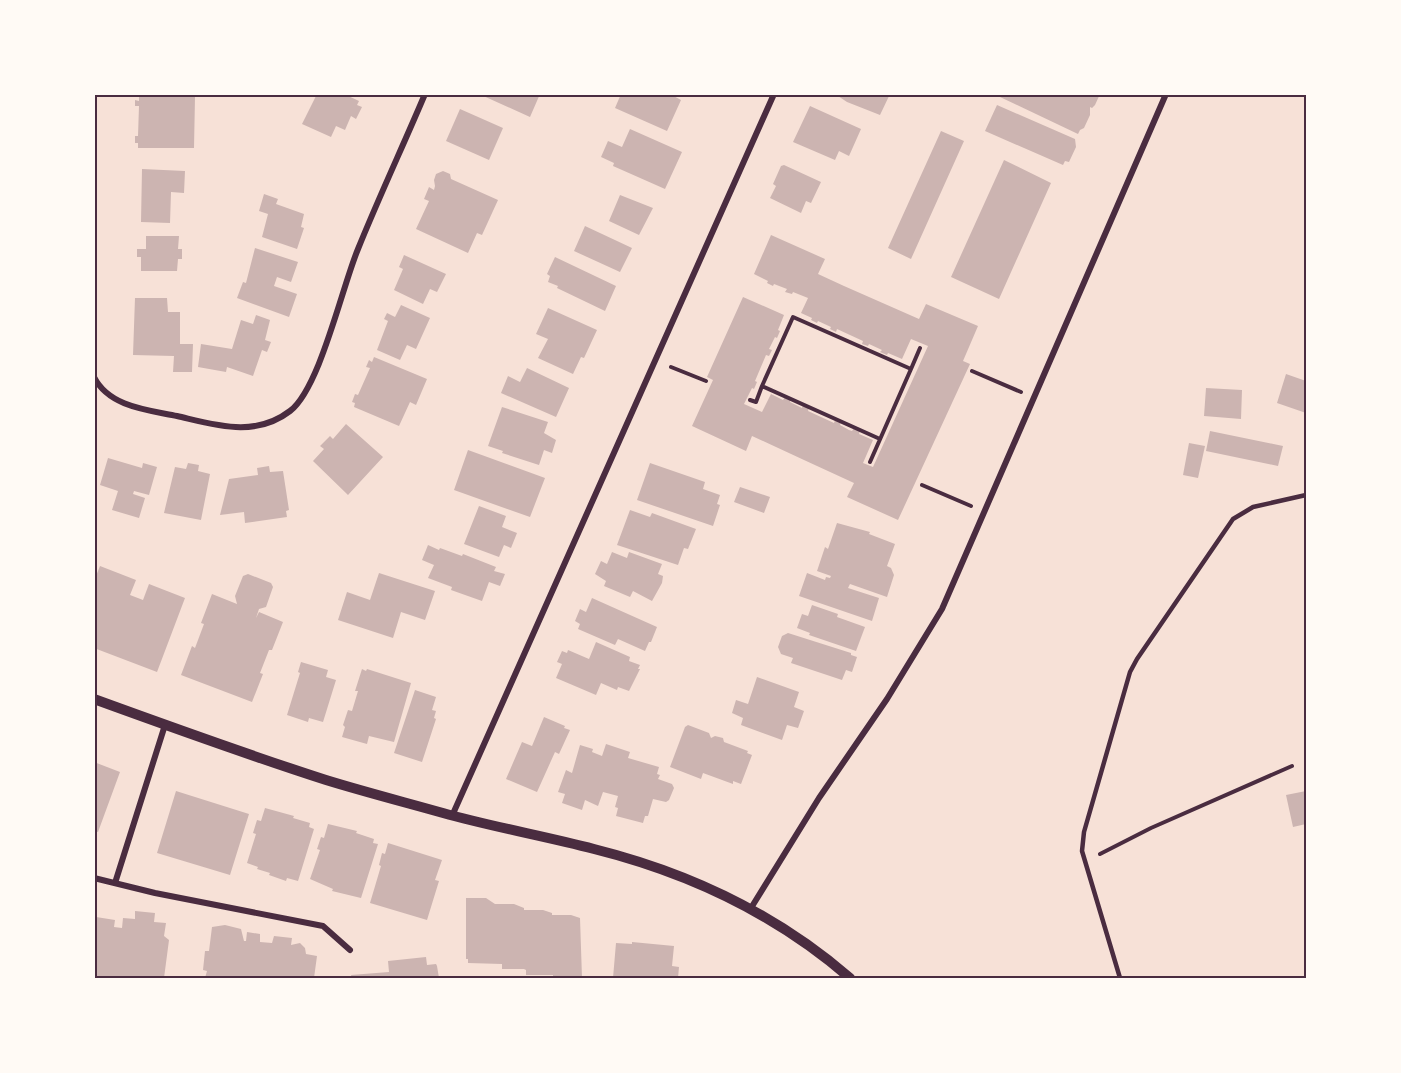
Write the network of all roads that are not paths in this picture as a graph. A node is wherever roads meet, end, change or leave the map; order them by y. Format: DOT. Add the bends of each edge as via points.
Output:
graph roads {
  1 [pos="425,94"];
  2 [pos="774,94"];
  3 [pos="1166,94"];
  4 [pos="94,377"];
  5 [pos="1306,495"];
  6 [pos="94,699"];
  7 [pos="165,725"];
  8 [pos="452,816"];
  9 [pos="94,878"];
  10 [pos="115,882"];
  11 [pos="752,908"];
  12 [pos="350,950"];
  13 [pos="850,978"];
  14 [pos="1120,978"];
  1 -- 4 [label="street" via="357,251 307,392 291,411 262,426 230,428 127,405 100,388"];
  2 -- 8 [label="street"];
  3 -- 11 [label="street" via="942,609"];
  5 -- 14 [label="lane" via="1253,507 1233,519 1130,672 1082,851"];
  6 -- 7 [label="street"];
  7 -- 8 [label="street" via="326,780"];
  7 -- 10 [label="street"];
  8 -- 11 [label="street" via="637,861 711,888"];
  9 -- 10 [label="street"];
  10 -- 12 [label="street" via="323,926"];
  11 -- 13 [label="street"];
}
